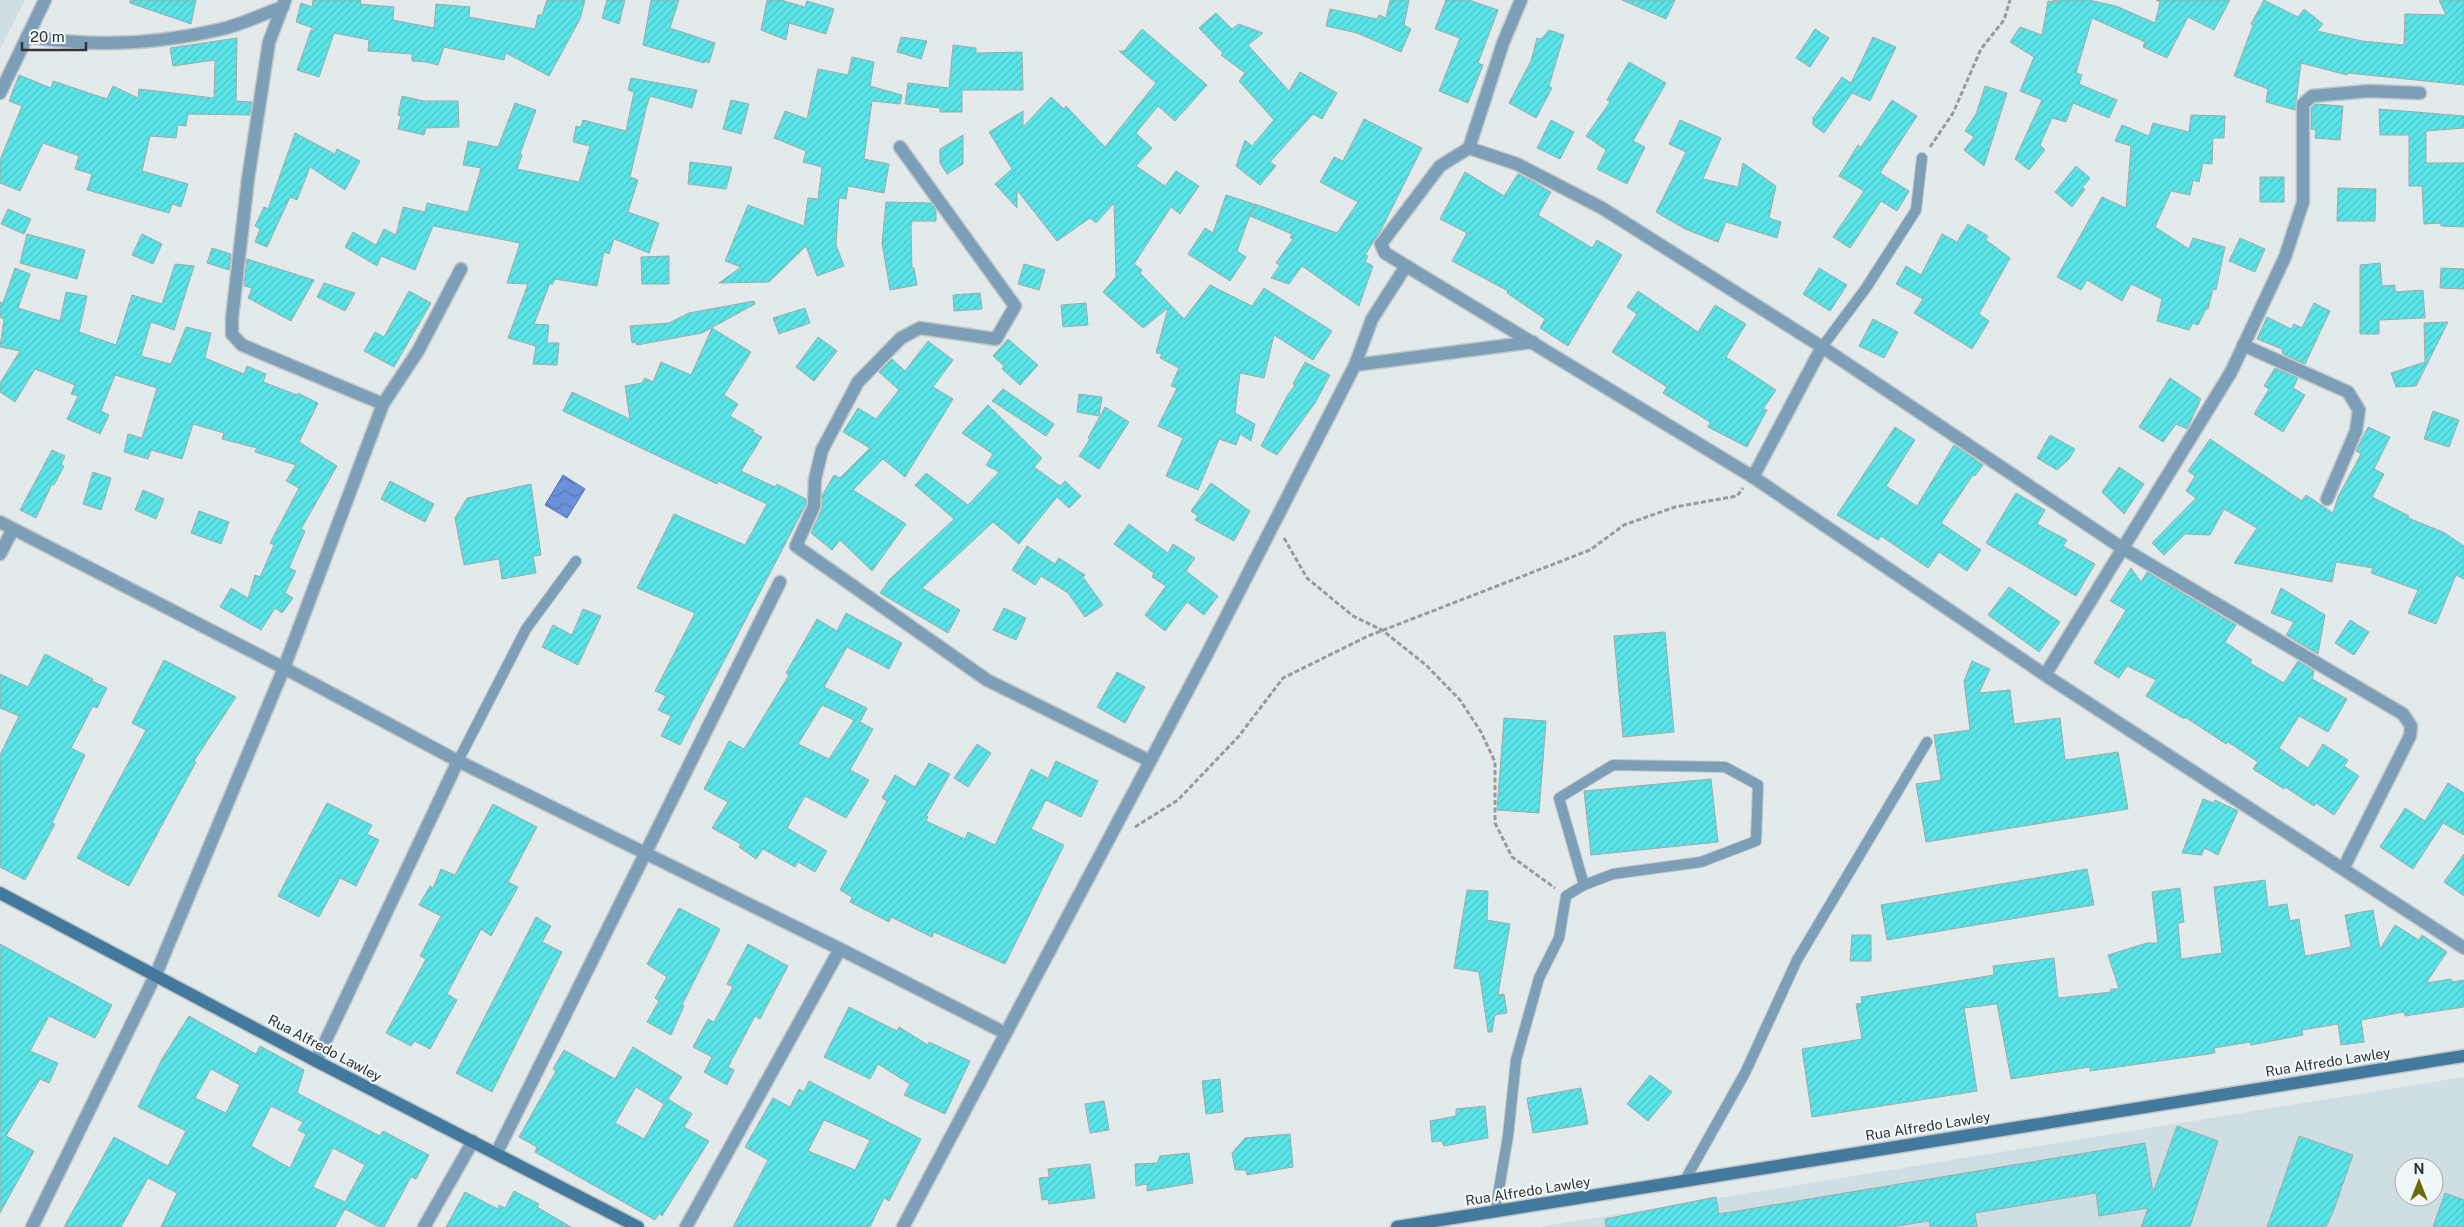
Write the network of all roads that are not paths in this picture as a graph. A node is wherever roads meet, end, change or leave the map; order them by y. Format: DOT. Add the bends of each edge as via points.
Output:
graph roads {
  1 [pos="45,0"];
  2 [pos="1521,0"];
  3 [pos="284,4"];
  4 [pos="27,36"];
  5 [pos="0,92"];
  6 [pos="2420,92"];
  7 [pos="900,147"];
  8 [pos="1469,148"];
  9 [pos="1922,158"];
  10 [pos="1406,266"];
  11 [pos="461,269"];
  12 [pos="1533,342"];
  13 [pos="2243,345"];
  14 [pos="1822,347"];
  15 [pos="1355,365"];
  16 [pos="383,404"];
  17 [pos="1752,476"];
  18 [pos="2327,499"];
  19 [pos="0,522"];
  20 [pos="13,529"];
  21 [pos="2122,548"];
  22 [pos="0,554"];
  23 [pos="576,561"];
  24 [pos="780,582"];
  25 [pos="284,668"];
  26 [pos="2045,675"];
  27 [pos="1927,742"];
  28 [pos="458,761"];
  29 [pos="1150,761"];
  30 [pos="646,854"];
  31 [pos="2343,869"];
  32 [pos="1584,885"];
  33 [pos="0,892"];
  34 [pos="2464,948"];
  35 [pos="840,949"];
  36 [pos="156,974"];
  37 [pos="1005,1034"];
  38 [pos="2464,1056"];
  39 [pos="316,1061"];
  40 [pos="473,1141"];
  41 [pos="497,1152"];
  42 [pos="1685,1180"];
  43 [pos="1495,1212"];
  44 [pos="32,1227"];
  45 [pos="424,1227"];
  46 [pos="638,1227"];
  47 [pos="686,1227"];
  48 [pos="903,1227"];
  49 [pos="1397,1227"];
  1 -- 4 [label="street"];
  2 -- 8 [label="street" via="1503,43"];
  3 -- 4 [label="street" via="224,29 150,42 65,43"];
  3 -- 16 [label="street" via="270,42 248,180 232,334 242,345"];
  4 -- 5 [label="street"];
  6 -- 13 [label="street" via="2312,96 2303,104 2303,202 2285,257"];
  7 -- 29 [label="street" via="1015,306 996,339 920,328 901,338 858,382 822,450 814,506 796,546 987,680"];
  8 -- 10 [label="street" via="1440,166 1381,244 1385,253"];
  8 -- 14 [label="street" via="1517,164 1602,208"];
  9 -- 14 [label="lane" via="1916,210 1866,288"];
  10 -- 12 [label="street"];
  10 -- 15 [label="street" via="1372,319"];
  11 -- 16 [label="street" via="418,351"];
  12 -- 15 [label="street"];
  12 -- 17 [label="street"];
  13 -- 18 [label="street" via="2348,392 2360,410 2356,431"];
  13 -- 21 [label="street" via="2231,372"];
  14 -- 17 [label="street"];
  14 -- 21 [label="street"];
  15 -- 29 [label="street"];
  16 -- 25 [label="street"];
  17 -- 26 [label="street"];
  19 -- 20 [label="street"];
  20 -- 22 [label="street"];
  20 -- 25 [label="street"];
  21 -- 26 [label="street"];
  21 -- 31 [label="street" via="2404,714 2411,726 2410,736"];
  23 -- 28 [label="lane" via="526,629"];
  24 -- 30 [label="street"];
  25 -- 28 [label="street"];
  25 -- 36 [label="street"];
  26 -- 31 [label="street"];
  27 -- 42 [label="lane" via="1797,960 1744,1072"];
  28 -- 30 [label="street"];
  28 -- 39 [label="street"];
  29 -- 37 [label="street"];
  30 -- 35 [label="street"];
  30 -- 41 [label="street"];
  31 -- 34 [label="street"];
  32 -- 32 [label="lane" via="1613,874 1701,862 1756,841 1758,785 1725,767 1613,765 1559,798"];
  32 -- 43 [label="lane" via="1566,896 1559,938 1539,978 1516,1060"];
  33 -- 36 [label="main road, Rua Alfredo Lawley"];
  35 -- 37 [label="street"];
  35 -- 47 [label="street"];
  36 -- 39 [label="main road, Rua Alfredo Lawley"];
  36 -- 44 [label="street"];
  37 -- 48 [label="street"];
  38 -- 42 [label="main road, Rua Alfredo Lawley"];
  39 -- 40 [label="main road, Rua Alfredo Lawley"];
  40 -- 41 [label="main road, Rua Alfredo Lawley"];
  40 -- 45 [label="street"];
  41 -- 46 [label="main road, Rua Alfredo Lawley"];
  42 -- 43 [label="main road, Rua Alfredo Lawley"];
  43 -- 49 [label="main road, Rua Alfredo Lawley"];
}
